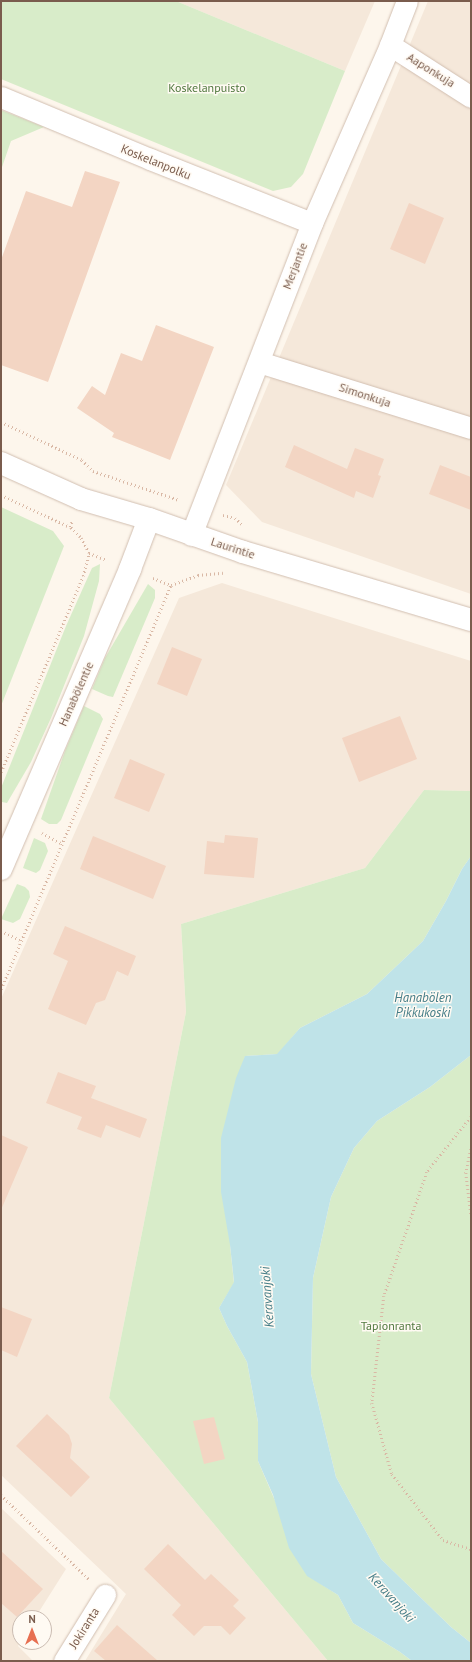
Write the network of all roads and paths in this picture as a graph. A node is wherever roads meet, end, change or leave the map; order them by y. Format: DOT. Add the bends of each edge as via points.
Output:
graph roads {
  1 [pos="407,1"];
  2 [pos="390,45"];
  3 [pos="1,97"];
  4 [pos="471,97"];
  5 [pos="312,224"];
  6 [pos="259,362"];
  7 [pos="1,422"];
  8 [pos="471,428"];
  9 [pos="1,463"];
  10 [pos="1,495"];
  11 [pos="82,499"];
  12 [pos="149,519"];
  13 [pos="70,527"];
  14 [pos="191,535"];
  15 [pos="242,552"];
  16 [pos="471,620"];
  17 [pos="1,772"];
  18 [pos="1,869"];
  19 [pos="1,931"];
  20 [pos="20,940"];
  21 [pos="1,989"];
  22 [pos="471,1117"];
  23 [pos="471,1148"];
  24 [pos="471,1214"];
  25 [pos="1,1495"];
  26 [pos="471,1549"];
  27 [pos="105,1595"];
  28 [pos="64,1661"];
  1 -- 2 [label="street, Merjantie"];
  2 -- 4 [label="street, Aaponkuja"];
  2 -- 5 [label="street, Merjantie"];
  3 -- 5 [label="street, Koskelanpolku"];
  5 -- 6 [label="street, Merjantie"];
  6 -- 8 [label="street, Simonkuja"];
  6 -- 14 [label="street, Merjantie"];
  7 -- 11 [label="path" via="82,460 93,471"];
  9 -- 11 [label="street, Laurintie"];
  10 -- 13 [label="path"];
  11 -- 12 [label="street, Laurintie"];
  11 -- 13 [label="path"];
  12 -- 14 [label="street, Laurintie"];
  12 -- 18 [label="street, Hanabölentie"];
  13 -- 17 [label="path" via="80,537 89,553 83,576"];
  14 -- 15 [label="street, Laurintie"];
  15 -- 16 [label="street, Laurintie"];
  15 -- 20 [label="path" via="235,572 198,575 171,585"];
  19 -- 20 [label="path"];
  20 -- 21 [label="path"];
  22 -- 26 [label="path" via="426,1172 384,1296 372,1403 392,1474 443,1540"];
  23 -- 24 [label="path" via="466,1173"];
  25 -- 27 [label="path"];
  27 -- 28 [label="street, Jokiranta"];
}
